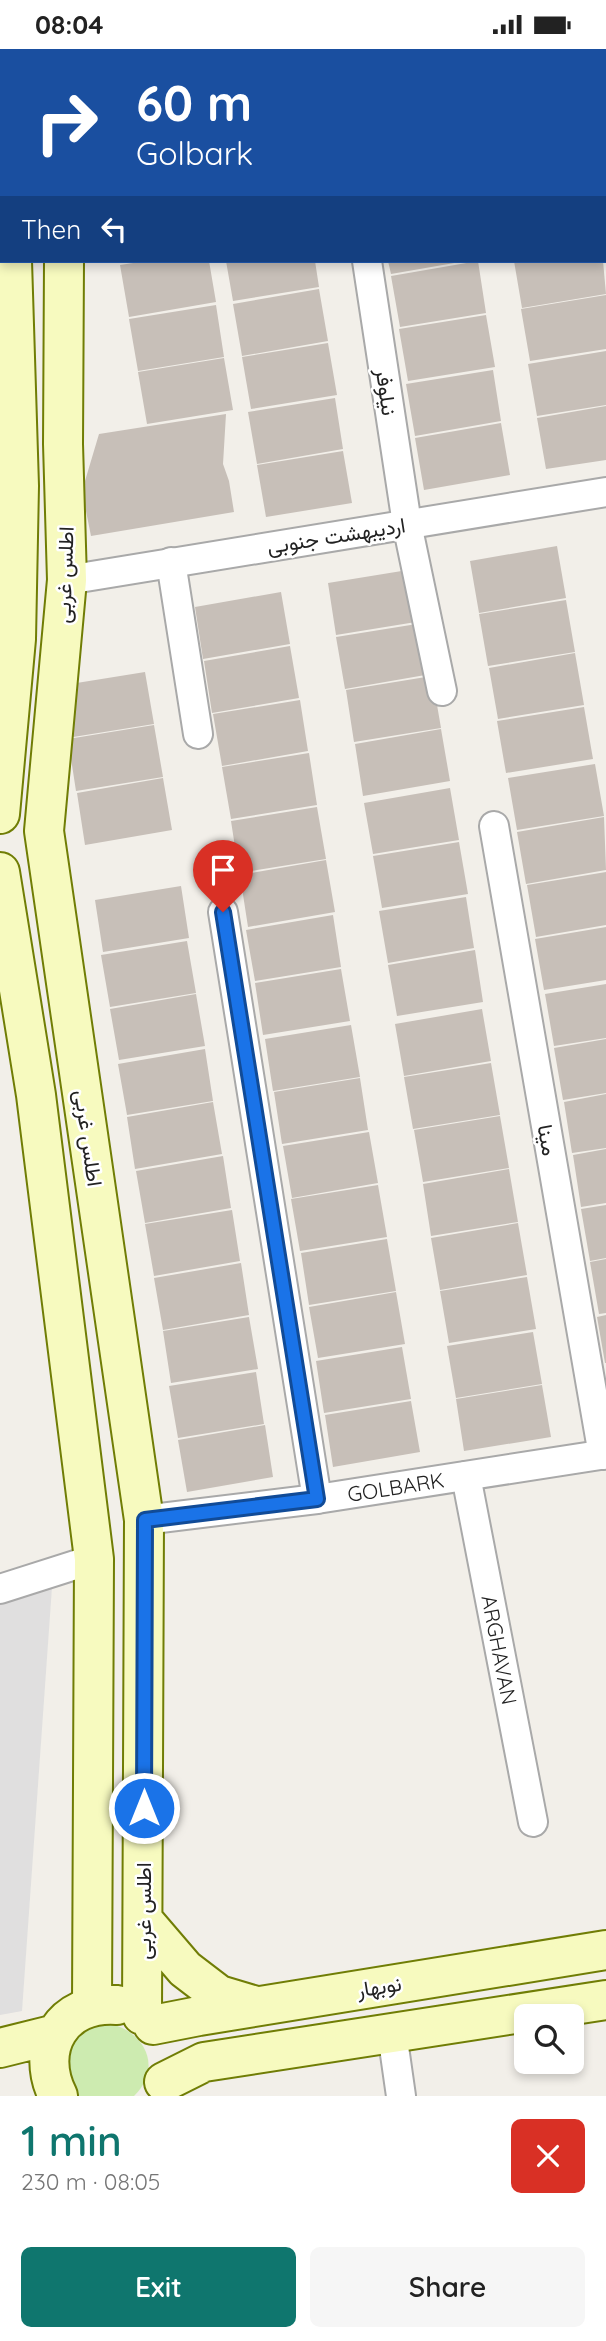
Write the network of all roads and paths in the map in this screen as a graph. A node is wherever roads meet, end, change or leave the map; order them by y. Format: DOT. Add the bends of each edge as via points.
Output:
graph roads {
  1 [pos="12,263"];
  2 [pos="64,263"];
  3 [pos="368,263"];
  4 [pos="9,488"];
  5 [pos="606,492"];
  6 [pos="407,524"];
  7 [pos="171,562"];
  8 [pos="67,580"];
  9 [pos="442,691"];
  10 [pos="198,734"];
  11 [pos="0,814"];
  12 [pos="494,826"];
  13 [pos="0,872"];
  14 [pos="223,912"];
  15 [pos="604,1454"];
  16 [pos="467,1476"];
  17 [pos="317,1499"];
  18 [pos="145,1520"];
  19 [pos="94,1559"];
  20 [pos="0,1589"];
  21 [pos="533,1822"];
  22 [pos="143,1920"];
  23 [pos="606,1950"];
  24 [pos="606,2000"];
  25 [pos="92,2006"];
  26 [pos="256,2006"];
  27 [pos="148,2020"];
  28 [pos="392,2033"];
  29 [pos="56,2034"];
  30 [pos="3,2045"];
  31 [pos="161,2089"];
  32 [pos="58,2096"];
  33 [pos="401,2096"];
  1 -- 4 [label="street"];
  2 -- 8 [label="street, اطلس غربی"];
  3 -- 6 [label="street, نیلوفر"];
  4 -- 11 [label="street" via="16,639"];
  5 -- 6 [label="street, اردیبهشت جنوبی"];
  6 -- 7 [label="street, اردیبهشت جنوبی"];
  6 -- 9 [label="street, نیلوفر"];
  7 -- 8 [label="street, اردیبهشت جنوبی"];
  7 -- 10 [label="street"];
  8 -- 18 [label="street, اطلس غربی" via="44,831"];
  12 -- 15 [label="street, مینا"];
  13 -- 19 [label="street" via="36,1095"];
  14 -- 17 [label="street"];
  15 -- 16 [label="street, GOLBARK"];
  16 -- 17 [label="street, GOLBARK"];
  16 -- 21 [label="street, ARGHAVAN"];
  17 -- 18 [label="street, GOLBARK"];
  18 -- 22 [label="street, اطلس غربی"];
  19 -- 20 [label="street"];
  19 -- 25 [label="street"];
  22 -- 26 [label="street" via="185,1969 219,1995"];
  22 -- 27 [label="street, اطلس غربی"];
  23 -- 26 [label="street, نوبهار"];
  24 -- 28 [label="street"];
  25 -- 27 [label="street" via="118,2005"];
  25 -- 29 [label="street" via="72,2016"];
  26 -- 27 [label="street, نوبهار"];
  27 -- 31 [label="street" via="166,2052"];
  28 -- 31 [label="street" via="204,2062"];
  28 -- 33 [label="street"];
  29 -- 30 [label="street"];
  29 -- 32 [label="street" via="48,2066"];
}
